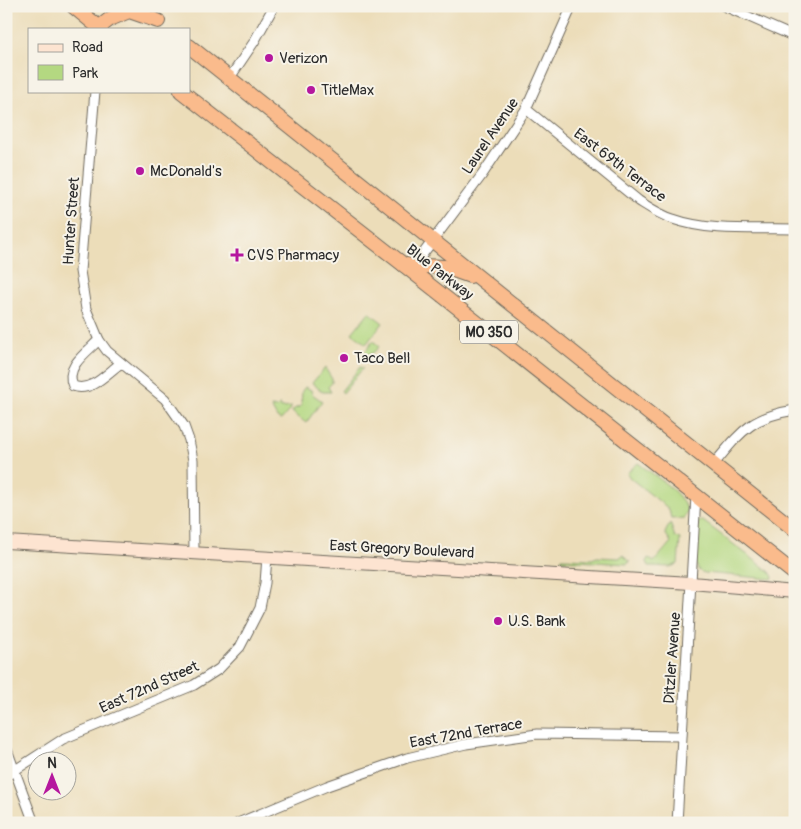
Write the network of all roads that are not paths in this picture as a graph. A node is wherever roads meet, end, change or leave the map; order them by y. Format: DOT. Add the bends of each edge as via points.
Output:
graph roads {
  1 [pos="93,6"];
  2 [pos="139,6"];
  3 [pos="274,6"];
  4 [pos="572,6"];
  5 [pos="724,6"];
  6 [pos="76,8"];
  7 [pos="162,25"];
  8 [pos="99,28"];
  9 [pos="795,37"];
  10 [pos="190,47"];
  11 [pos="229,78"];
  12 [pos="94,92"];
  13 [pos="182,92"];
  14 [pos="526,109"];
  15 [pos="795,229"];
  16 [pos="432,241"];
  17 [pos="410,266"];
  18 [pos="484,282"];
  19 [pos="99,340"];
  20 [pos="121,362"];
  21 [pos="795,410"];
  22 [pos="713,465"];
  23 [pos="696,496"];
  24 [pos="795,530"];
  25 [pos="6,542"];
  26 [pos="194,553"];
  27 [pos="267,557"];
  28 [pos="795,574"];
  29 [pos="691,583"];
  30 [pos="795,592"];
  31 [pos="681,736"];
  32 [pos="6,747"];
  33 [pos="10,773"];
  34 [pos="34,823"];
  35 [pos="238,823"];
  36 [pos="677,823"];
  1 -- 6 [label="highway"];
  2 -- 7 [label="highway"];
  3 -- 11 [label="street"];
  4 -- 14 [label="street, Laurel Avenue"];
  5 -- 9 [label="street"];
  6 -- 8 [label="highway"];
  7 -- 8 [label="highway" via="129,11"];
  10 -- 11 [label="highway, Blue Parkway / MO 350"];
  11 -- 16 [label="highway, Blue Parkway / MO 350"];
  12 -- 19 [label="street, Hunter Street" via="80,271 86,309"];
  13 -- 17 [label="highway, Blue Parkway / MO 350"];
  14 -- 15 [label="street, East 69th Terrace" via="639,201 673,220 707,226"];
  14 -- 16 [label="street, Laurel Avenue"];
  16 -- 17 [label="street, Laurel Avenue"];
  16 -- 18 [label="highway, Blue Parkway / MO 350"];
  17 -- 18 [label="highway" via="445,267"];
  17 -- 23 [label="highway, Blue Parkway / MO 350"];
  18 -- 22 [label="highway, Blue Parkway / MO 350"];
  19 -- 20 [label="street, Hunter Street"];
  19 -- 20 [label="street" via="70,372 73,386 88,388"];
  20 -- 26 [label="street, Hunter Street" via="166,399 184,426 193,460"];
  21 -- 22 [label="street" via="764,417 745,429"];
  22 -- 24 [label="highway, Blue Parkway / MO 350"];
  23 -- 28 [label="highway, Blue Parkway / MO 350"];
  23 -- 29 [label="street, Ditzler Avenue"];
  25 -- 26 [label="main road, East Gregory Boulevard"];
  26 -- 27 [label="main road, East Gregory Boulevard"];
  27 -- 29 [label="main road, East Gregory Boulevard"];
  27 -- 33 [label="street, East 72nd Street" via="260,608 240,647 219,669 194,685 63,739"];
  29 -- 30 [label="main road, East Gregory Boulevard"];
  29 -- 31 [label="street, Ditzler Avenue"];
  31 -- 35 [label="street, East 72nd Terrace" via="537,734 466,744 372,770"];
  31 -- 36 [label="street, Ditzler Avenue"];
  32 -- 33 [label="street"];
  33 -- 34 [label="street"];
}
